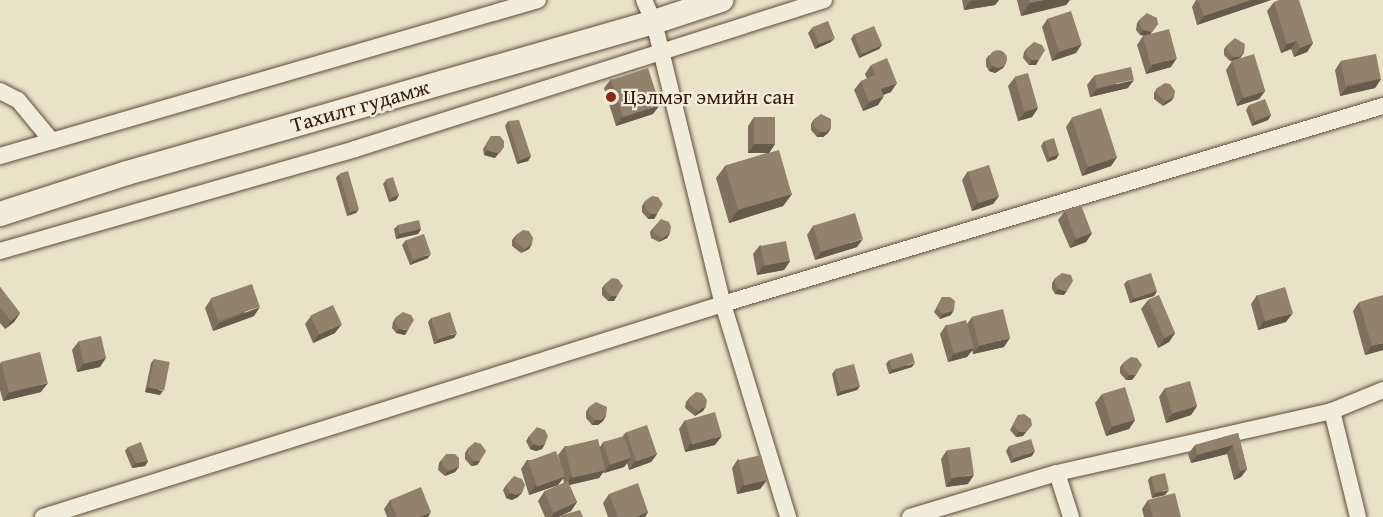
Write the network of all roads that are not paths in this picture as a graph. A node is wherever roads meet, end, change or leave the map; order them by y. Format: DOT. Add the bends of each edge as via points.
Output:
graph roads {
  1 [pos="538,0"];
  2 [pos="644,0"];
  3 [pos="721,0"];
  4 [pos="824,0"];
  5 [pos="654,22"];
  6 [pos="660,53"];
  7 [pos="0,91"];
  8 [pos="1383,106"];
  9 [pos="52,141"];
  10 [pos="0,156"];
  11 [pos="0,213"];
  12 [pos="0,251"];
  13 [pos="723,304"];
  14 [pos="1383,390"];
  15 [pos="1332,411"];
  16 [pos="1057,473"];
  17 [pos="43,517"];
  18 [pos="788,517"];
  19 [pos="910,517"];
  20 [pos="1071,517"];
  21 [pos="1358,517"];
  1 -- 9 [label="street"];
  2 -- 5 [label="street"];
  3 -- 5 [label="main road, Тахилт гудамж"];
  4 -- 6 [label="street"];
  5 -- 6 [label="street"];
  5 -- 11 [label="main road, Тахилт гудамж"];
  6 -- 12 [label="street" via="355,149"];
  6 -- 13 [label="street"];
  7 -- 9 [label="street" via="18,100"];
  8 -- 13 [label="street"];
  9 -- 10 [label="street"];
  13 -- 17 [label="street"];
  13 -- 18 [label="street"];
  14 -- 15 [label="street"];
  15 -- 16 [label="street"];
  15 -- 21 [label="street"];
  16 -- 19 [label="street"];
  16 -- 20 [label="street"];
}
